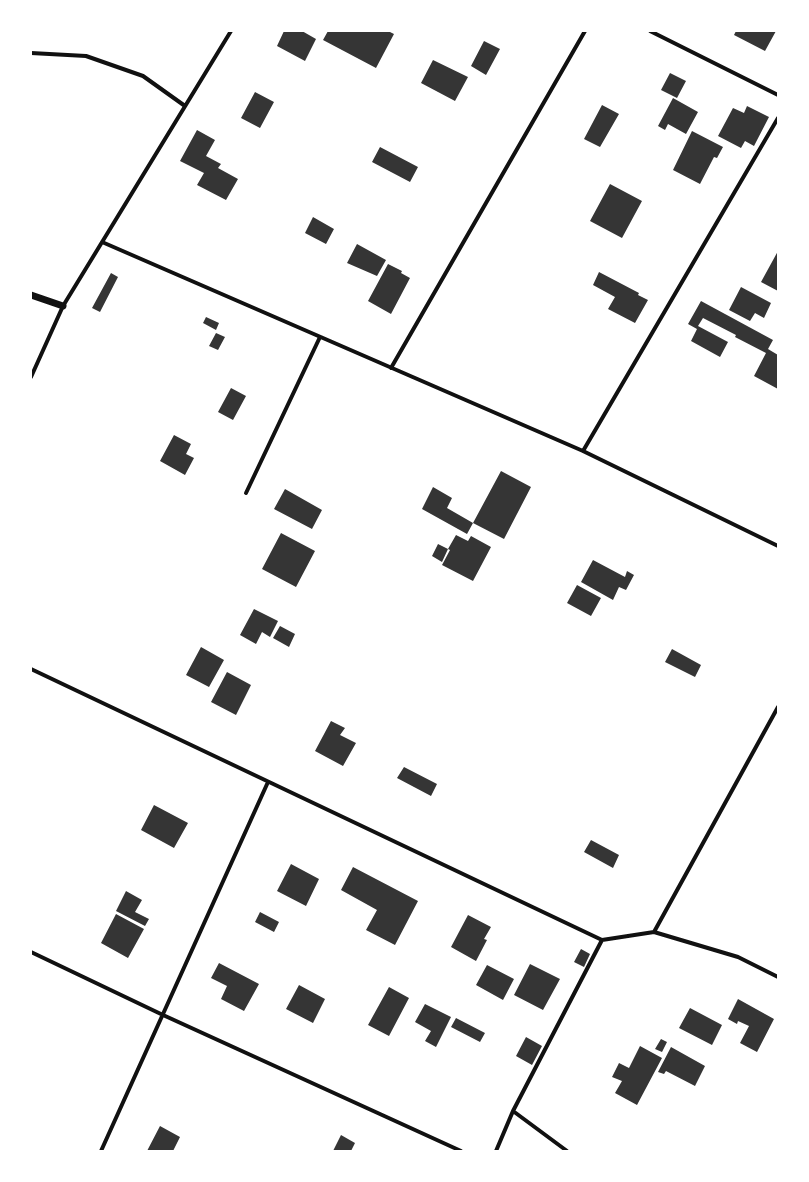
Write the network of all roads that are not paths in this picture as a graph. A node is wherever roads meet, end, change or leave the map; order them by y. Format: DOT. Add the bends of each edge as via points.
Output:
graph roads {
  1 [pos="231,31"];
  2 [pos="585,31"];
  3 [pos="650,31"];
  4 [pos="31,53"];
  5 [pos="778,95"];
  6 [pos="185,106"];
  7 [pos="778,118"];
  8 [pos="102,242"];
  9 [pos="31,295"];
  10 [pos="63,306"];
  11 [pos="320,337"];
  12 [pos="391,368"];
  13 [pos="31,377"];
  14 [pos="583,451"];
  15 [pos="246,493"];
  16 [pos="778,546"];
  17 [pos="31,669"];
  18 [pos="778,707"];
  19 [pos="268,782"];
  20 [pos="654,932"];
  21 [pos="602,940"];
  22 [pos="31,952"];
  23 [pos="778,977"];
  24 [pos="163,1015"];
  25 [pos="512,1111"];
  26 [pos="101,1151"];
  27 [pos="461,1151"];
  28 [pos="496,1151"];
  29 [pos="567,1151"];
  1 -- 6 [label="street"];
  2 -- 12 [label="street"];
  3 -- 5 [label="street"];
  4 -- 6 [label="street" via="86,56 136,73"];
  6 -- 8 [label="street"];
  7 -- 14 [label="street"];
  8 -- 10 [label="street"];
  8 -- 11 [label="street"];
  9 -- 10 [label="street"];
  10 -- 13 [label="street"];
  11 -- 12 [label="street"];
  11 -- 15 [label="street"];
  12 -- 14 [label="street"];
  14 -- 16 [label="street"];
  17 -- 19 [label="street"];
  18 -- 20 [label="street"];
  19 -- 21 [label="street"];
  19 -- 24 [label="street"];
  20 -- 21 [label="street"];
  20 -- 23 [label="street" via="738,957"];
  21 -- 25 [label="street"];
  22 -- 24 [label="street"];
  24 -- 26 [label="street"];
  24 -- 27 [label="street"];
  25 -- 28 [label="street"];
  25 -- 29 [label="street"];
}
